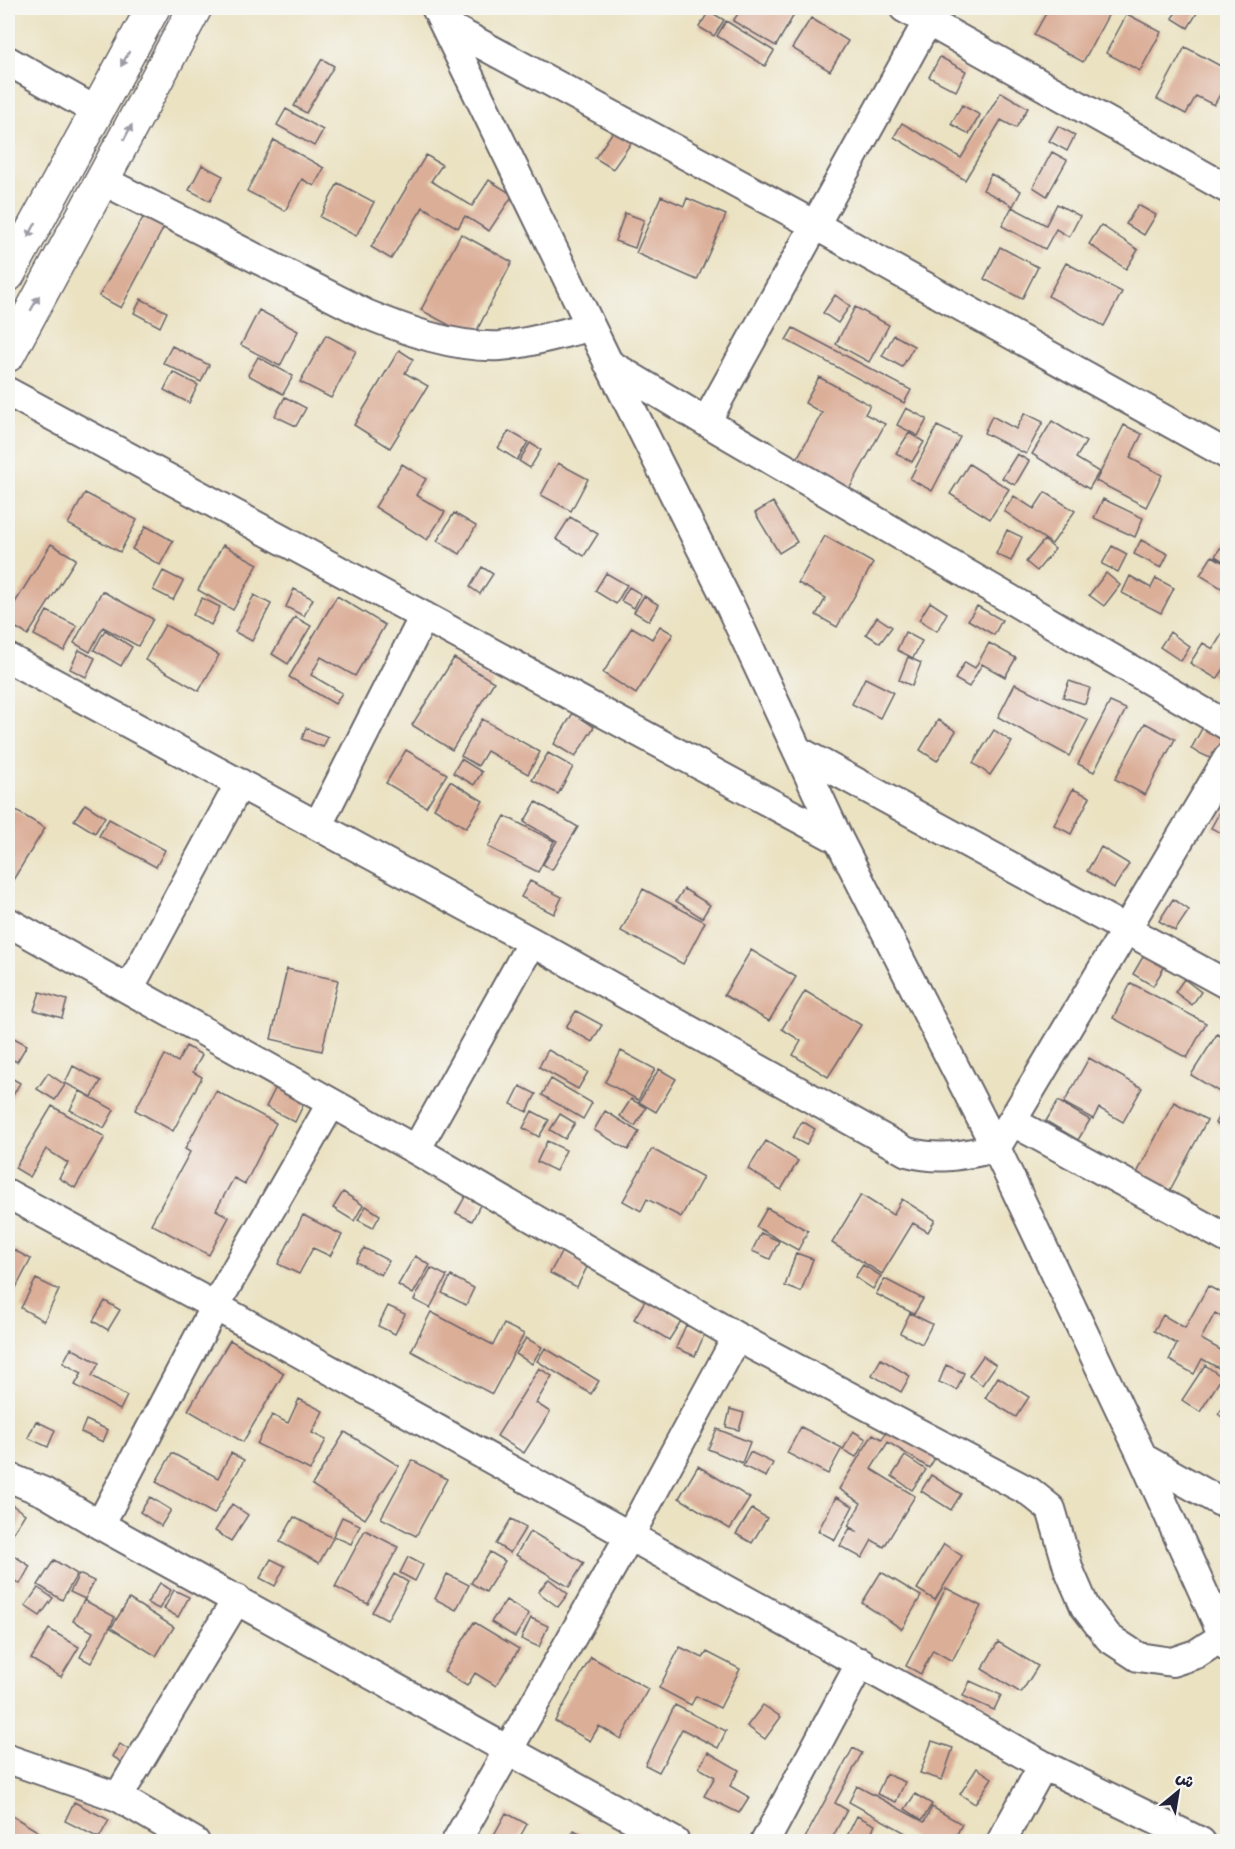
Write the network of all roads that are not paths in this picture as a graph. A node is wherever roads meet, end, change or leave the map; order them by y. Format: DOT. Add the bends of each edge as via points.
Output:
graph roads {
  1 [pos="153,8"];
  2 [pos="195,8"];
  3 [pos="922,12"];
  4 [pos="440,16"];
  5 [pos="8,61"];
  6 [pos="96,111"];
  7 [pos="102,180"];
  8 [pos="1227,189"];
  9 [pos="813,225"];
  10 [pos="8,275"];
  11 [pos="590,327"];
  12 [pos="8,355"];
  13 [pos="608,362"];
  14 [pos="8,392"];
  15 [pos="706,422"];
  16 [pos="1227,455"];
  17 [pos="424,616"];
  18 [pos="8,658"];
  19 [pos="1227,726"];
  20 [pos="796,750"];
  21 [pos="1227,758"];
  22 [pos="240,783"];
  23 [pos="318,825"];
  24 [pos="839,840"];
  25 [pos="8,922"];
  26 [pos="1127,931"];
  27 [pos="532,942"];
  28 [pos="1227,985"];
  29 [pos="129,989"];
  30 [pos="331,1104"];
  31 [pos="1013,1122"];
  32 [pos="996,1148"];
  33 [pos="416,1150"];
  34 [pos="8,1194"];
  35 [pos="1227,1239"];
  36 [pos="216,1306"];
  37 [pos="737,1337"];
  38 [pos="1143,1458"];
  39 [pos="8,1477"];
  40 [pos="1227,1506"];
  41 [pos="100,1525"];
  42 [pos="630,1536"];
  43 [pos="237,1599"];
  44 [pos="1225,1642"];
  45 [pos="861,1662"];
  46 [pos="508,1751"];
  47 [pos="8,1759"];
  48 [pos="1043,1765"];
  49 [pos="118,1797"];
  50 [pos="195,1842"];
  51 [pos="456,1842"];
  52 [pos="675,1842"];
  53 [pos="765,1842"];
  54 [pos="1001,1842"];
  55 [pos="1201,1842"];
  1 -- 6 [label="main road, one-way"];
  7 -- 2 [label="main road, one-way"];
  3 -- 8 [label="street"];
  3 -- 9 [label="street"];
  4 -- 9 [label="street"];
  4 -- 11 [label="street"];
  5 -- 6 [label="street"];
  6 -- 10 [label="main road, one-way"];
  7 -- 11 [label="street" via="401,328 461,344 501,346"];
  12 -- 7 [label="main road, one-way"];
  9 -- 15 [label="street"];
  9 -- 16 [label="street"];
  11 -- 13 [label="street"];
  13 -- 15 [label="street"];
  13 -- 20 [label="street" via="731,608"];
  14 -- 17 [label="street"];
  15 -- 19 [label="street"];
  17 -- 23 [label="street"];
  17 -- 24 [label="street"];
  18 -- 22 [label="street"];
  20 -- 24 [label="street"];
  20 -- 26 [label="street"];
  21 -- 26 [label="street"];
  22 -- 23 [label="street"];
  22 -- 29 [label="street"];
  23 -- 27 [label="street"];
  24 -- 32 [label="street"];
  25 -- 29 [label="street"];
  26 -- 28 [label="street"];
  26 -- 31 [label="street"];
  27 -- 32 [label="street" via="907,1152 949,1158"];
  27 -- 33 [label="street"];
  29 -- 30 [label="street"];
  30 -- 33 [label="street"];
  30 -- 36 [label="street"];
  31 -- 32 [label="street"];
  31 -- 35 [label="street"];
  32 -- 38 [label="street"];
  33 -- 37 [label="street"];
  34 -- 36 [label="street"];
  36 -- 41 [label="street"];
  36 -- 42 [label="street"];
  37 -- 42 [label="street"];
  37 -- 44 [label="street" via="1030,1492 1051,1509 1085,1607 1109,1638 1138,1657 1172,1662"];
  38 -- 40 [label="street"];
  38 -- 44 [label="street"];
  39 -- 41 [label="street" via="44,1492"];
  41 -- 43 [label="street"];
  42 -- 45 [label="street"];
  42 -- 46 [label="street"];
  43 -- 46 [label="street"];
  43 -- 49 [label="street"];
  45 -- 48 [label="street"];
  45 -- 53 [label="street"];
  46 -- 51 [label="street"];
  46 -- 52 [label="street"];
  47 -- 49 [label="street"];
  48 -- 54 [label="street"];
  48 -- 55 [label="street"];
  49 -- 50 [label="street"];
}
